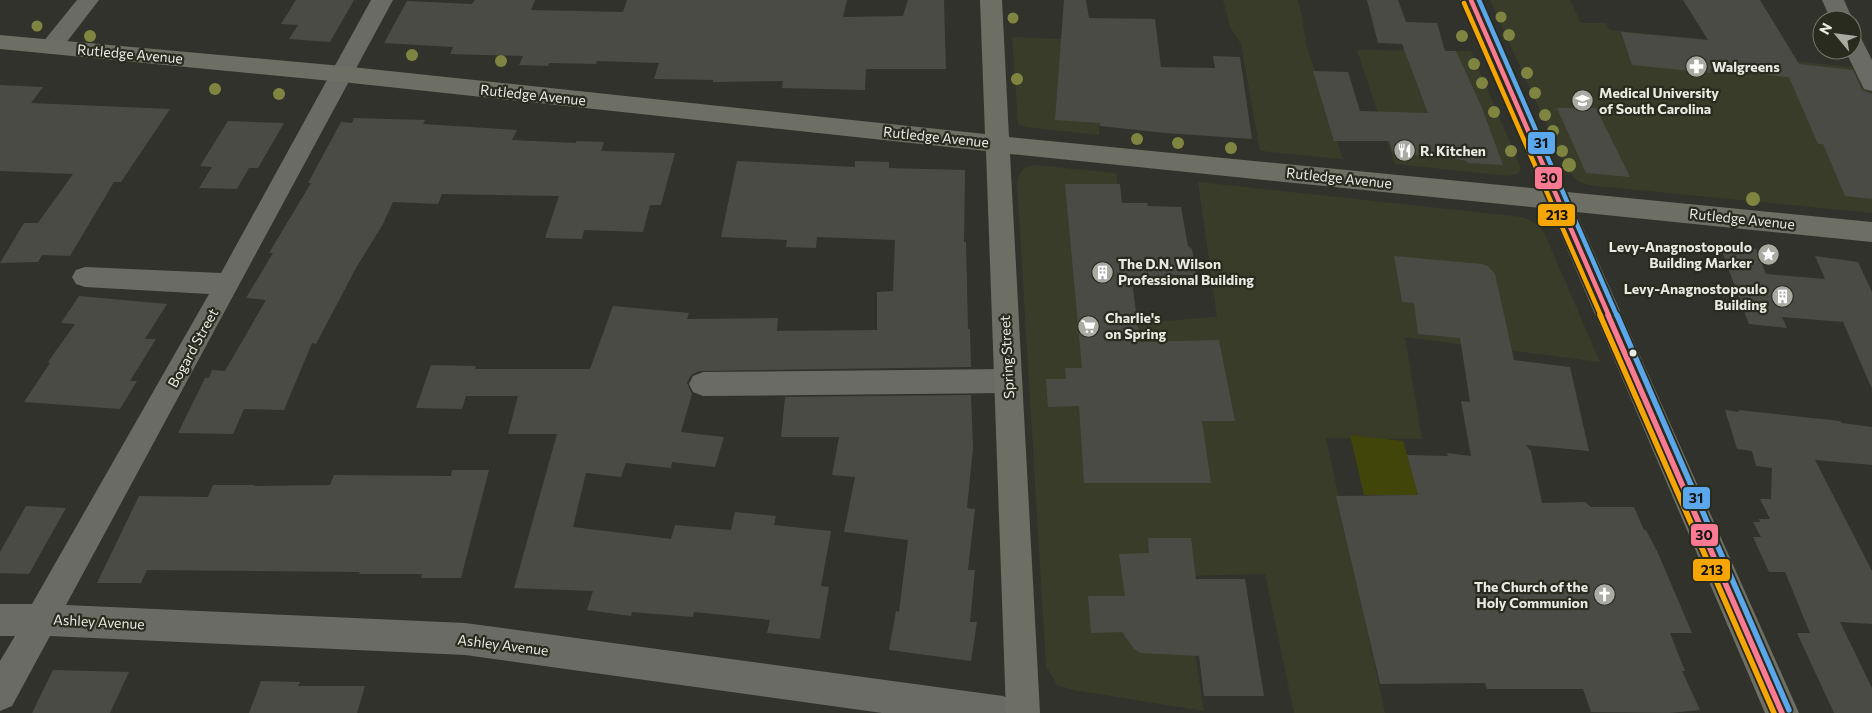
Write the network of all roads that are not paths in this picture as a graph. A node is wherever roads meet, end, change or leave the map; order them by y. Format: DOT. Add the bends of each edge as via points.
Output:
graph roads {
  1 [pos="88,0"];
  2 [pos="382,0"];
  3 [pos="991,0"];
  4 [pos="1471,0"];
  5 [pos="0,42"];
  6 [pos="51,47"];
  7 [pos="1861,60"];
  8 [pos="342,74"];
  9 [pos="1872,83"];
  10 [pos="997,144"];
  11 [pos="1559,200"];
  12 [pos="1872,232"];
  13 [pos="85,277"];
  14 [pos="228,284"];
  15 [pos="1008,381"];
  16 [pos="703,384"];
  17 [pos="0,620"];
  18 [pos="42,620"];
  19 [pos="0,694"];
  20 [pos="1003,713"];
  21 [pos="1023,713"];
  22 [pos="1782,713"];
  1 -- 6 [label="street"];
  2 -- 8 [label="street, Bogard Street"];
  3 -- 10 [label="main road, Spring Street"];
  4 -- 11 [label="main road"];
  5 -- 6 [label="main road, Rutledge Avenue"];
  6 -- 8 [label="main road, Rutledge Avenue"];
  7 -- 9 [label="street"];
  8 -- 10 [label="main road, Rutledge Avenue"];
  8 -- 14 [label="street, Bogard Street"];
  10 -- 11 [label="main road, Rutledge Avenue"];
  10 -- 15 [label="main road, Spring Street"];
  11 -- 12 [label="main road, Rutledge Avenue"];
  11 -- 22 [label="main road"];
  13 -- 14 [label="street"];
  14 -- 18 [label="street, Bogard Street"];
  15 -- 16 [label="street"];
  15 -- 21 [label="main road, Spring Street"];
  17 -- 18 [label="street, Ashley Avenue"];
  18 -- 19 [label="street, Bogard Street"];
  18 -- 20 [label="street, Ashley Avenue" via="465,639"];
}
